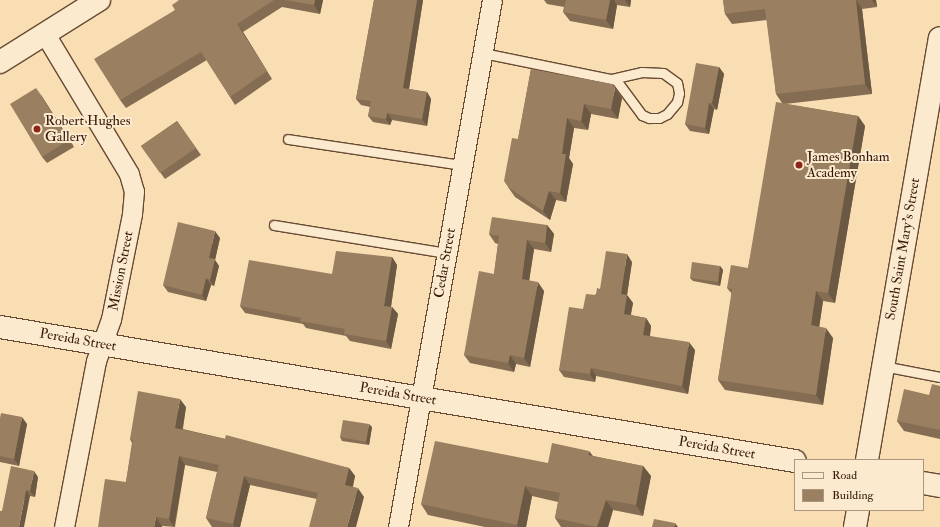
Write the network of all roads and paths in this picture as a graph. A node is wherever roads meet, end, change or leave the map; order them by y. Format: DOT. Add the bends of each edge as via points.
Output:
graph roads {
  1 [pos="99,0"];
  2 [pos="492,0"];
  3 [pos="45,34"];
  4 [pos="940,38"];
  5 [pos="483,53"];
  6 [pos="0,62"];
  7 [pos="612,79"];
  8 [pos="288,139"];
  9 [pos="463,165"];
  10 [pos="274,225"];
  11 [pos="447,253"];
  12 [pos="0,327"];
  13 [pos="102,344"];
  14 [pos="883,366"];
  15 [pos="940,377"];
  16 [pos="421,398"];
  17 [pos="866,459"];
  18 [pos="794,461"];
  19 [pos="924,483"];
  20 [pos="940,486"];
  21 [pos="858,511"];
  22 [pos="64,527"];
  23 [pos="398,527"];
  24 [pos="855,527"];
  1 -- 3 [label="street"];
  2 -- 5 [label="street, Cedar Street"];
  3 -- 6 [label="street"];
  3 -- 13 [label="street, Mission Street" via="129,174 134,191 112,319"];
  4 -- 14 [label="street, South Saint Mary's Street"];
  5 -- 7 [label="lane"];
  5 -- 9 [label="street, Cedar Street"];
  7 -- 7 [label="lane" via="627,92 642,115 648,118 659,118 667,114 677,102 677,83 663,73 642,72"];
  8 -- 9 [label="lane"];
  9 -- 11 [label="street, Cedar Street"];
  10 -- 11 [label="lane"];
  11 -- 16 [label="street, Cedar Street"];
  12 -- 13 [label="street, Pereida Street"];
  13 -- 16 [label="street, Pereida Street"];
  13 -- 22 [label="street, Mission Street" via="96,361"];
  14 -- 15 [label="lane"];
  14 -- 17 [label="street, South Saint Mary's Street"];
  16 -- 18 [label="street, Pereida Street"];
  16 -- 23 [label="street, Cedar Street"];
  19 -- 20 [label="street"];
  21 -- 24 [label="street"];
}
